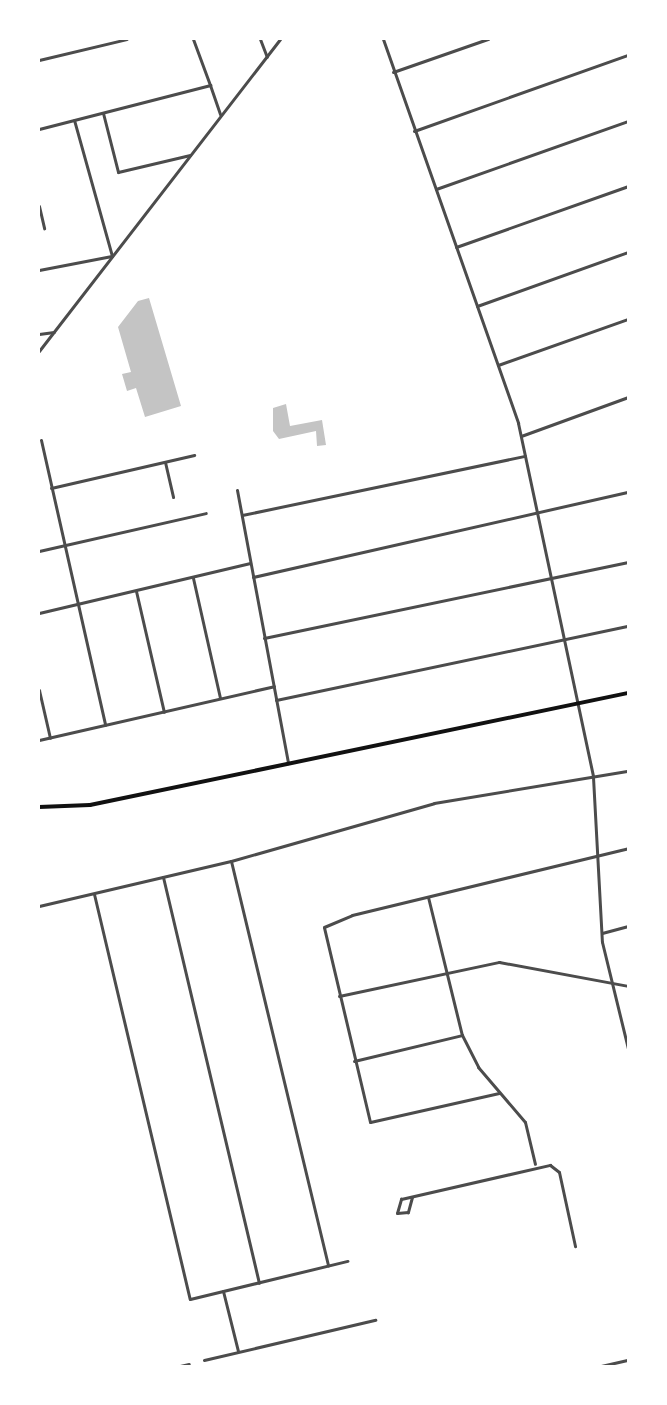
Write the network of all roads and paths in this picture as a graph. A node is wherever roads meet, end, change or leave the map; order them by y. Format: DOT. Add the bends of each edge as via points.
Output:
graph roads {
  1 [pos="127,39"];
  2 [pos="193,39"];
  3 [pos="260,39"];
  4 [pos="280,39"];
  5 [pos="383,39"];
  6 [pos="488,39"];
  7 [pos="628,55"];
  8 [pos="267,57"];
  9 [pos="39,60"];
  10 [pos="393,72"];
  11 [pos="210,85"];
  12 [pos="103,113"];
  13 [pos="220,114"];
  14 [pos="74,120"];
  15 [pos="628,121"];
  16 [pos="39,129"];
  17 [pos="414,131"];
  18 [pos="190,155"];
  19 [pos="628,186"];
  20 [pos="436,189"];
  21 [pos="39,206"];
  22 [pos="44,228"];
  23 [pos="456,247"];
  24 [pos="628,252"];
  25 [pos="112,256"];
  26 [pos="39,270"];
  27 [pos="477,306"];
  28 [pos="628,319"];
  29 [pos="54,332"];
  30 [pos="39,334"];
  31 [pos="39,351"];
  32 [pos="498,365"];
  33 [pos="628,397"];
  34 [pos="521,436"];
  35 [pos="41,440"];
  36 [pos="194,455"];
  37 [pos="525,456"];
  38 [pos="165,462"];
  39 [pos="51,488"];
  40 [pos="237,490"];
  41 [pos="628,492"];
  42 [pos="173,497"];
  43 [pos="206,513"];
  44 [pos="242,515"];
  45 [pos="539,515"];
  46 [pos="64,545"];
  47 [pos="39,551"];
  48 [pos="628,562"];
  49 [pos="251,563"];
  50 [pos="253,577"];
  51 [pos="552,577"];
  52 [pos="194,578"];
  53 [pos="136,591"];
  54 [pos="77,604"];
  55 [pos="39,613"];
  56 [pos="628,626"];
  57 [pos="264,638"];
  58 [pos="564,639"];
  59 [pos="274,686"];
  60 [pos="39,690"];
  61 [pos="628,693"];
  62 [pos="220,698"];
  63 [pos="276,700"];
  64 [pos="578,703"];
  65 [pos="164,712"];
  66 [pos="105,725"];
  67 [pos="50,738"];
  68 [pos="39,740"];
  69 [pos="288,763"];
  70 [pos="628,771"];
  71 [pos="593,777"];
  72 [pos="39,807"];
  73 [pos="628,848"];
  74 [pos="598,853"];
  75 [pos="231,861"];
  76 [pos="163,877"];
  77 [pos="94,894"];
  78 [pos="428,897"];
  79 [pos="39,906"];
  80 [pos="628,927"];
  81 [pos="602,933"];
  82 [pos="445,970"];
  83 [pos="612,983"];
  84 [pos="628,986"];
  85 [pos="338,996"];
  86 [pos="462,1035"];
  87 [pos="628,1049"];
  88 [pos="354,1061"];
  89 [pos="499,1093"];
  90 [pos="535,1164"];
  91 [pos="412,1197"];
  92 [pos="575,1246"];
  93 [pos="347,1261"];
  94 [pos="328,1266"];
  95 [pos="259,1283"];
  96 [pos="223,1291"];
  97 [pos="375,1320"];
  98 [pos="237,1351"];
  99 [pos="204,1360"];
  100 [pos="628,1360"];
  101 [pos="189,1364"];
  102 [pos="180,1366"];
  103 [pos="602,1366"];
  1 -- 9 [label="street"];
  2 -- 11 [label="street"];
  3 -- 8 [label="street"];
  4 -- 8 [label="street"];
  5 -- 10 [label="street"];
  6 -- 10 [label="street"];
  7 -- 17 [label="street"];
  8 -- 13 [label="street"];
  10 -- 17 [label="street"];
  11 -- 12 [label="street"];
  11 -- 13 [label="street"];
  12 -- 14 [label="street"];
  12 -- 18 [label="street" via="118,172"];
  13 -- 18 [label="street"];
  14 -- 16 [label="street"];
  14 -- 25 [label="street"];
  15 -- 20 [label="street"];
  17 -- 20 [label="street"];
  18 -- 25 [label="street"];
  19 -- 23 [label="street"];
  20 -- 23 [label="street"];
  21 -- 22 [label="street"];
  23 -- 27 [label="street"];
  24 -- 27 [label="street"];
  25 -- 26 [label="street"];
  25 -- 29 [label="street"];
  27 -- 32 [label="street"];
  28 -- 32 [label="street"];
  29 -- 30 [label="street"];
  29 -- 31 [label="street"];
  32 -- 34 [label="street"];
  33 -- 34 [label="street"];
  34 -- 37 [label="street"];
  35 -- 39 [label="street"];
  36 -- 38 [label="street"];
  37 -- 44 [label="street"];
  37 -- 45 [label="street"];
  38 -- 39 [label="street"];
  38 -- 42 [label="street"];
  39 -- 46 [label="street"];
  40 -- 44 [label="street"];
  41 -- 45 [label="street"];
  43 -- 46 [label="street"];
  44 -- 49 [label="street"];
  45 -- 50 [label="street"];
  45 -- 51 [label="street"];
  46 -- 47 [label="street"];
  46 -- 54 [label="street"];
  48 -- 51 [label="street"];
  49 -- 50 [label="street"];
  49 -- 52 [label="street"];
  50 -- 57 [label="street"];
  51 -- 57 [label="street"];
  51 -- 58 [label="street"];
  52 -- 53 [label="street"];
  52 -- 62 [label="street"];
  53 -- 54 [label="street"];
  53 -- 65 [label="street"];
  54 -- 55 [label="street"];
  54 -- 66 [label="street"];
  56 -- 58 [label="street"];
  57 -- 59 [label="street"];
  58 -- 63 [label="street"];
  58 -- 64 [label="street"];
  59 -- 62 [label="street"];
  59 -- 63 [label="street"];
  60 -- 67 [label="street"];
  61 -- 64 [label="main road"];
  62 -- 65 [label="street"];
  63 -- 69 [label="street"];
  64 -- 69 [label="main road"];
  64 -- 71 [label="street"];
  65 -- 66 [label="street"];
  66 -- 67 [label="street"];
  67 -- 68 [label="street"];
  69 -- 72 [label="main road" via="90,805"];
  70 -- 71 [label="street"];
  71 -- 74 [label="street"];
  71 -- 75 [label="street" via="434,803"];
  73 -- 74 [label="street"];
  74 -- 78 [label="street"];
  74 -- 81 [label="street"];
  75 -- 76 [label="street"];
  75 -- 94 [label="street"];
  76 -- 77 [label="street"];
  76 -- 95 [label="street"];
  77 -- 79 [label="street"];
  77 -- 96 [label="street" via="190,1299"];
  78 -- 82 [label="street"];
  78 -- 85 [label="street" via="325,925"];
  80 -- 81 [label="street"];
  81 -- 83 [label="street"];
  82 -- 83 [label="street" via="511,962"];
  82 -- 85 [label="street"];
  82 -- 86 [label="street"];
  83 -- 84 [label="street"];
  83 -- 87 [label="street"];
  85 -- 88 [label="street"];
  86 -- 88 [label="street"];
  86 -- 89 [label="street"];
  88 -- 89 [label="street" via="367,1117 380,1124"];
  89 -- 90 [label="street" via="525,1122"];
  90 -- 91 [label="street"];
  90 -- 92 [label="street" via="556,1166 559,1172"];
  91 -- 91 [label="street" via="397,1202 396,1211 408,1212"];
  93 -- 94 [label="street"];
  94 -- 95 [label="street"];
  95 -- 96 [label="street"];
  96 -- 98 [label="street"];
  97 -- 98 [label="street"];
  98 -- 99 [label="street"];
  100 -- 103 [label="street"];
  101 -- 102 [label="street"];
}
